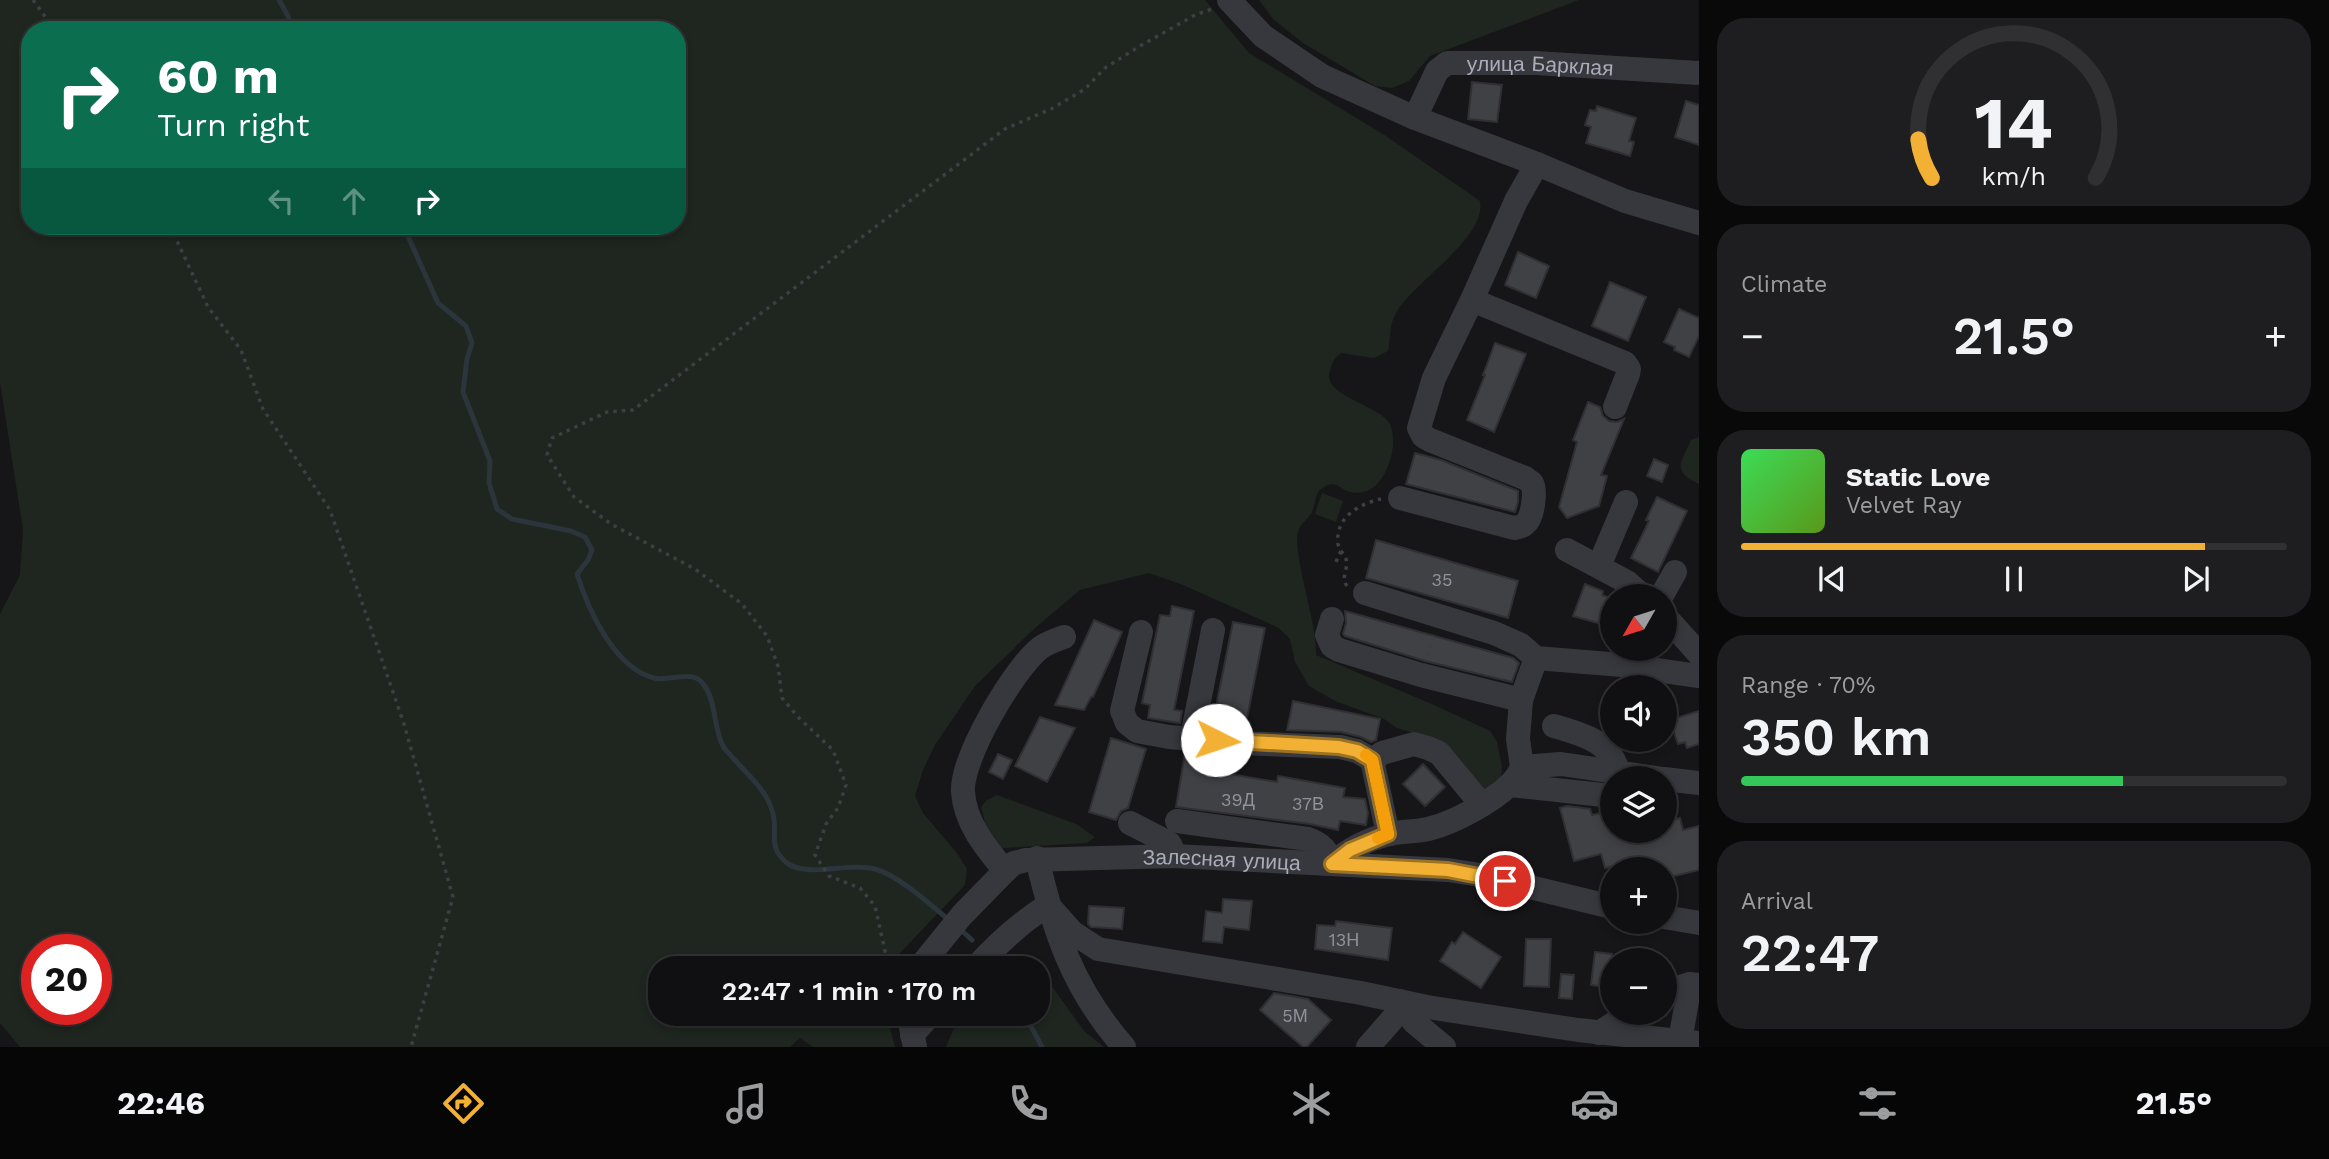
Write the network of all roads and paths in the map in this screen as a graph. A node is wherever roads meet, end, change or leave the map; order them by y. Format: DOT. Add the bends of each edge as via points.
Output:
graph roads {
  1 [pos="33,0"];
  2 [pos="1224,3"];
  3 [pos="48,21"];
  4 [pos="1699,73"];
  5 [pos="1415,118"];
  6 [pos="1537,164"];
  7 [pos="1699,223"];
  8 [pos="174,235"];
  9 [pos="1472,300"];
  10 [pos="1615,407"];
  11 [pos="1400,498"];
  12 [pos="1626,502"];
  13 [pos="1567,550"];
  14 [pos="1340,551"];
  15 [pos="1336,562"];
  16 [pos="1599,566"];
  17 [pos="1675,572"];
  18 [pos="1629,584"];
  19 [pos="1668,584"];
  20 [pos="1365,593"];
  21 [pos="1440,617"];
  22 [pos="1332,619"];
  23 [pos="1677,629"];
  24 [pos="1213,630"];
  25 [pos="1141,632"];
  26 [pos="1064,637"];
  27 [pos="1699,654"];
  28 [pos="1536,658"];
  29 [pos="1421,675"];
  30 [pos="1699,676"];
  31 [pos="1521,700"];
  32 [pos="1554,726"];
  33 [pos="1192,737"];
  34 [pos="1372,760"];
  35 [pos="1616,766"];
  36 [pos="1516,776"];
  37 [pos="1600,779"];
  38 [pos="1677,781"];
  39 [pos="1699,783"];
  40 [pos="1482,804"];
  41 [pos="1177,821"];
  42 [pos="1130,823"];
  43 [pos="1388,834"];
  44 [pos="1175,856"];
  45 [pos="1037,858"];
  46 [pos="1332,864"];
  47 [pos="1005,871"];
  48 [pos="1600,904"];
  49 [pos="1048,905"];
  50 [pos="1677,919"];
  51 [pos="1699,923"];
  52 [pos="886,956"];
  53 [pos="928,956"];
  54 [pos="986,956"];
  55 [pos="1695,984"];
  56 [pos="1677,989"];
  57 [pos="1403,1006"];
  58 [pos="1611,1025"];
  59 [pos="1599,1033"];
  60 [pos="1689,1042"];
  61 [pos="411,1047"];
  62 [pos="1124,1047"];
  63 [pos="1368,1047"];
  64 [pos="1444,1047"];
  1 -- 3 [label="path"];
  2 -- 5 [label="street" via="1322,76"];
  2 -- 52 [label="path" via="1140,46 1053,108 1005,129 633,410 607,412 552,438 547,456 574,497 611,524 695,569 742,604 767,636 778,666 782,698 833,750 845,785 815,855 829,876 860,888 875,906"];
  4 -- 5 [label="street, улица Барклая" via="1536,63 1447,63 1437,71"];
  5 -- 6 [label="street"];
  6 -- 7 [label="street" via="1625,201"];
  6 -- 9 [label="street"];
  8 -- 61 [label="path" via="208,307 241,351 263,409 330,510 404,723 453,897"];
  9 -- 10 [label="street" via="1625,363 1628,374"];
  9 -- 11 [label="street" via="1434,378 1419,428 1430,440 1532,483 1535,495 1528,523 1514,528"];
  11 -- 14 [label="path" via="1378,499 1353,509 1341,527"];
  12 -- 16 [label="street"];
  13 -- 16 [label="street"];
  14 -- 15 [label="path"];
  14 -- 20 [label="path" via="1346,559 1344,582"];
  16 -- 18 [label="street"];
  17 -- 19 [label="street"];
  20 -- 21 [label="street"];
  21 -- 28 [label="street" via="1510,640"];
  21 -- 29 [label="path"];
  22 -- 29 [label="street" via="1328,635 1332,646"];
  23 -- 27 [label="street"];
  24 -- 33 [label="street"];
  25 -- 33 [label="street" via="1122,711 1127,723 1137,731"];
  26 -- 47 [label="street" via="1041,647 1015,676 964,774 963,793 971,822 982,844"];
  28 -- 30 [label="street"];
  28 -- 31 [label="street"];
  29 -- 31 [label="street"];
  31 -- 36 [label="street"];
  32 -- 35 [label="street" via="1599,743"];
  33 -- 34 [label="street" via="1339,747"];
  34 -- 40 [label="street" via="1414,744 1428,748 1438,753"];
  34 -- 43 [label="street"];
  36 -- 37 [label="street" via="1561,764"];
  36 -- 40 [label="street" via="1497,797"];
  38 -- 39 [label="street"];
  40 -- 43 [label="street" via="1427,829"];
  41 -- 46 [label="street" via="1308,839 1326,850"];
  42 -- 44 [label="street" via="1166,841"];
  43 -- 46 [label="street" via="1350,850"];
  44 -- 45 [label="street, Залесная улица"];
  44 -- 46 [label="street, Залесная улица"];
  45 -- 47 [label="street, Залесная улица" via="1014,863"];
  45 -- 49 [label="street"];
  46 -- 48 [label="street, Залесная улица" via="1448,870"];
  47 -- 53 [label="street, Залесная улица"];
  49 -- 54 [label="street"];
  49 -- 57 [label="street" via="1072,932 1098,949 1361,993"];
  49 -- 62 [label="street" via="1071,969"];
  50 -- 51 [label="street"];
  55 -- 56 [label="street"];
  55 -- 60 [label="street"];
  57 -- 59 [label="street"];
  57 -- 63 [label="street"];
  57 -- 64 [label="street"];
  58 -- 59 [label="street"];
  59 -- 60 [label="street"];
}
